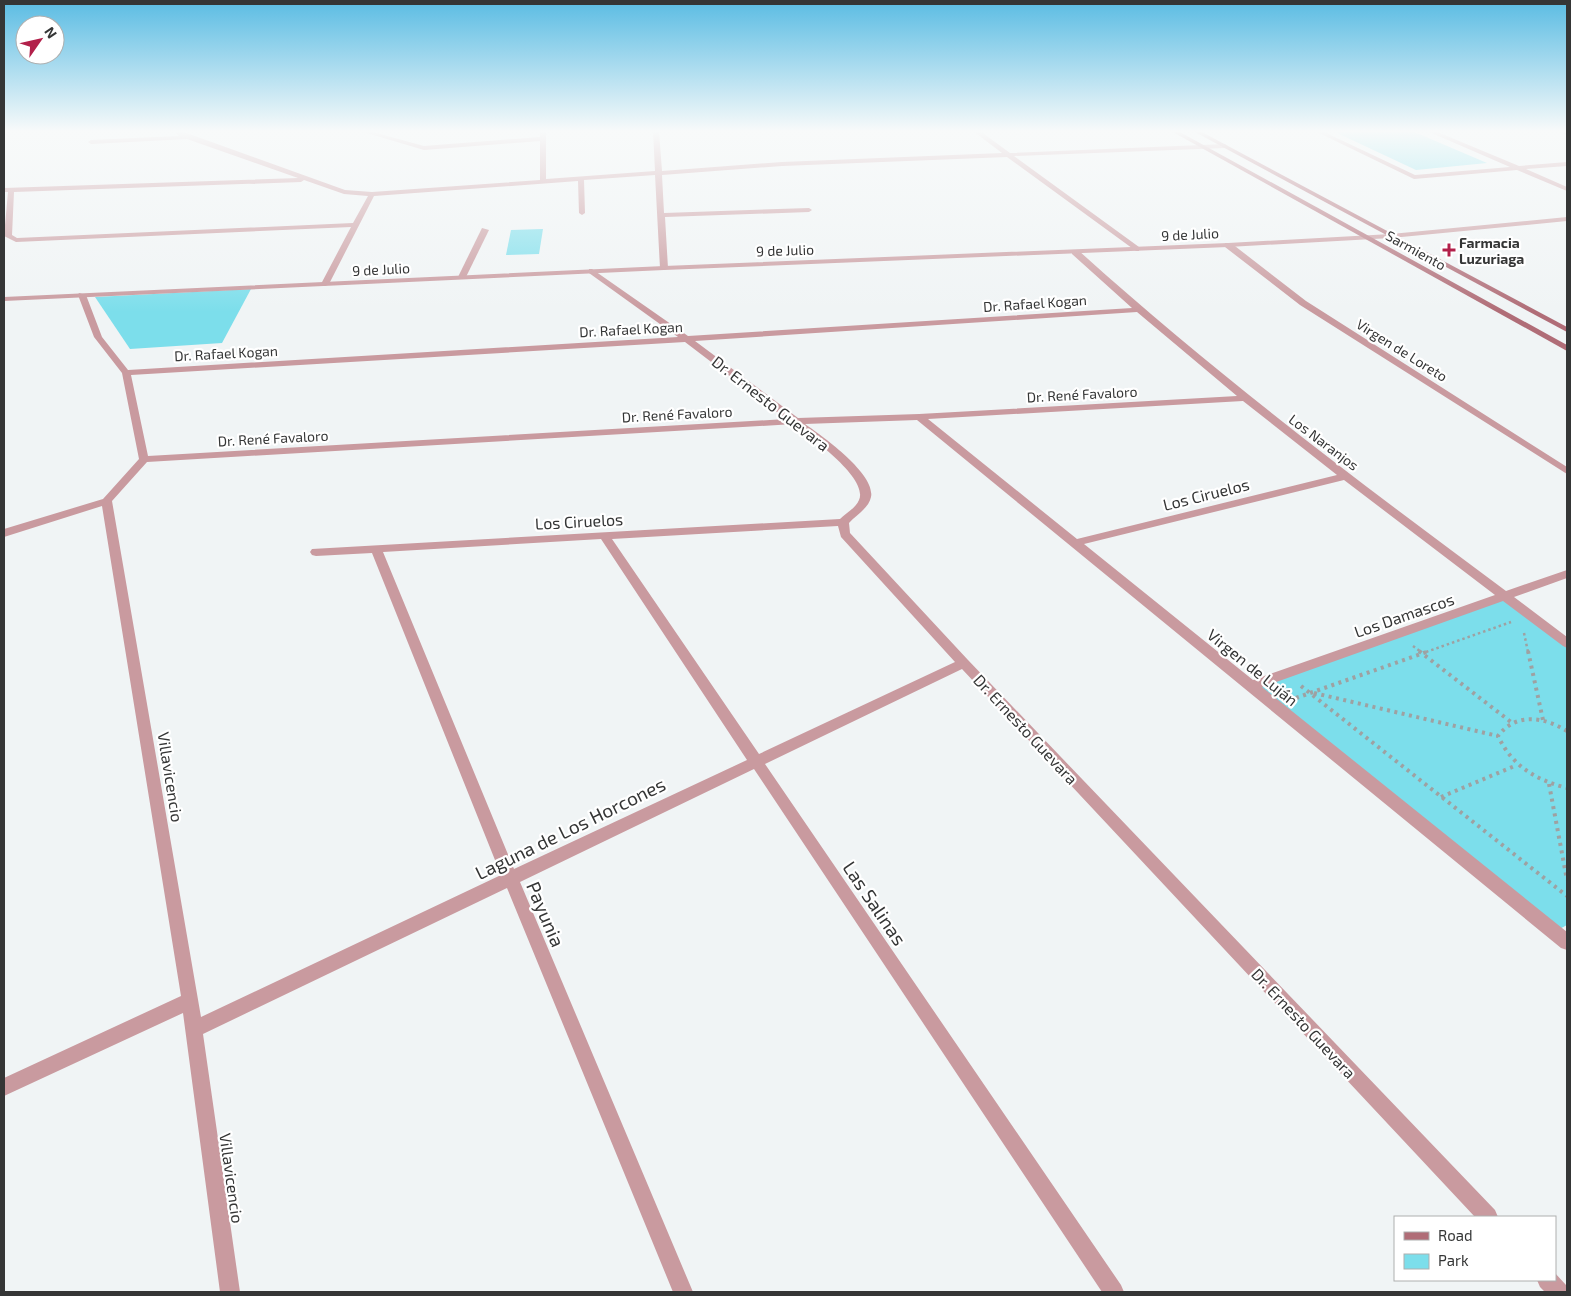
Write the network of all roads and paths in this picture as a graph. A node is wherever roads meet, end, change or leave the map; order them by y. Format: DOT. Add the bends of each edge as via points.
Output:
graph roads {
  1 [pos="7,191"];
  2 [pos="343,191"];
  3 [pos="423,191"];
  4 [pos="581,191"];
  5 [pos="659,191"];
  6 [pos="1057,191"];
  7 [pos="1284,191"];
  8 [pos="1309,191"];
  9 [pos="372,194"];
  10 [pos="809,210"];
  11 [pos="582,214"];
  12 [pos="661,215"];
  13 [pos="1567,219"];
  14 [pos="355,225"];
  15 [pos="485,230"];
  16 [pos="1391,236"];
  17 [pos="1367,238"];
  18 [pos="1228,245"];
  19 [pos="1136,249"];
  20 [pos="1075,252"];
  21 [pos="664,268"];
  22 [pos="592,271"];
  23 [pos="462,277"];
  24 [pos="325,284"];
  25 [pos="82,295"];
  26 [pos="4,298"];
  27 [pos="1136,310"];
  28 [pos="1567,330"];
  29 [pos="688,340"];
  30 [pos="1567,348"];
  31 [pos="126,373"];
  32 [pos="1243,398"];
  33 [pos="919,417"];
  34 [pos="795,421"];
  35 [pos="144,459"];
  36 [pos="1567,471"];
  37 [pos="1346,476"];
  38 [pos="107,501"];
  39 [pos="843,522"];
  40 [pos="4,534"];
  41 [pos="604,536"];
  42 [pos="1075,543"];
  43 [pos="376,549"];
  44 [pos="316,552"];
  45 [pos="1567,574"];
  46 [pos="1505,596"];
  47 [pos="1526,617"];
  48 [pos="1398,634"];
  49 [pos="1567,643"];
  50 [pos="1422,653"];
  51 [pos="964,664"];
  52 [pos="1284,674"];
  53 [pos="1251,686"];
  54 [pos="1311,693"];
  55 [pos="1275,705"];
  56 [pos="1543,720"];
  57 [pos="1511,722"];
  58 [pos="1567,731"];
  59 [pos="1498,736"];
  60 [pos="756,762"];
  61 [pos="1517,765"];
  62 [pos="1548,784"];
  63 [pos="1567,788"];
  64 [pos="1441,796"];
  65 [pos="511,880"];
  66 [pos="1567,880"];
  67 [pos="1567,896"];
  68 [pos="1567,942"];
  69 [pos="190,1001"];
  70 [pos="194,1030"];
  71 [pos="4,1087"];
  72 [pos="1487,1216"];
  73 [pos="1548,1281"];
  74 [pos="230,1292"];
  75 [pos="683,1292"];
  76 [pos="1114,1292"];
  77 [pos="1559,1292"];
  1 -- 14 [label="street" via="8,236 16,240"];
  2 -- 9 [label="street"];
  3 -- 9 [label="street"];
  4 -- 11 [label="street"];
  5 -- 12 [label="street"];
  6 -- 19 [label="street"];
  7 -- 17 [label="main road, Sarmiento"];
  8 -- 16 [label="main road, Sarmiento"];
  9 -- 14 [label="street"];
  10 -- 12 [label="street"];
  12 -- 21 [label="street"];
  13 -- 16 [label="street, 9 de Julio"];
  14 -- 24 [label="street"];
  15 -- 23 [label="street"];
  16 -- 17 [label="street, 9 de Julio"];
  16 -- 28 [label="main road, Sarmiento"];
  17 -- 18 [label="street, 9 de Julio"];
  17 -- 30 [label="main road, Sarmiento"];
  18 -- 19 [label="street, 9 de Julio"];
  18 -- 36 [label="street, Virgen de Loreto" via="1303,304"];
  19 -- 20 [label="street, 9 de Julio"];
  20 -- 21 [label="street, 9 de Julio"];
  20 -- 27 [label="street, Los Naranjos"];
  21 -- 22 [label="street, 9 de Julio"];
  22 -- 23 [label="street, 9 de Julio"];
  22 -- 29 [label="street, Dr. Ernesto Guevara"];
  23 -- 24 [label="street, 9 de Julio"];
  24 -- 25 [label="street, 9 de Julio"];
  25 -- 26 [label="street, 9 de Julio"];
  25 -- 31 [label="street" via="98,337"];
  27 -- 29 [label="street, Dr. Rafael Kogan"];
  27 -- 32 [label="street, Los Naranjos"];
  29 -- 31 [label="street, Dr. Rafael Kogan"];
  29 -- 34 [label="street, Dr. Ernesto Guevara"];
  31 -- 35 [label="street"];
  32 -- 33 [label="street, Dr. René Favaloro"];
  32 -- 37 [label="street, Los Naranjos"];
  33 -- 34 [label="street, Dr. René Favaloro"];
  33 -- 42 [label="street, Virgen de Luján"];
  34 -- 35 [label="street, Dr. René Favaloro"];
  34 -- 39 [label="street, Dr. Ernesto Guevara" via="834,452 865,487 864,503"];
  35 -- 38 [label="street"];
  37 -- 42 [label="street, Los Ciruelos"];
  37 -- 46 [label="street, Los Naranjos"];
  38 -- 40 [label="street"];
  38 -- 69 [label="street, Villavicencio"];
  39 -- 41 [label="street, Los Ciruelos"];
  39 -- 51 [label="street, Dr. Ernesto Guevara" via="846,534"];
  41 -- 43 [label="street, Los Ciruelos"];
  41 -- 60 [label="street, Las Salinas"];
  42 -- 53 [label="street, Virgen de Luján"];
  43 -- 44 [label="street, Los Ciruelos"];
  43 -- 65 [label="street, Payunia"];
  45 -- 46 [label="street, Los Damascos"];
  46 -- 47 [label="street, Los Naranjos"];
  46 -- 48 [label="street, Los Damascos"];
  47 -- 49 [label="street, Los Naranjos"];
  47 -- 50 [label="path"];
  47 -- 56 [label="path"];
  48 -- 50 [label="path"];
  48 -- 52 [label="street, Los Damascos"];
  50 -- 54 [label="path"];
  50 -- 57 [label="path"];
  51 -- 60 [label="street, Laguna de Los Horcones"];
  51 -- 72 [label="street, Dr. Ernesto Guevara"];
  52 -- 53 [label="street, Los Damascos"];
  52 -- 54 [label="path"];
  53 -- 55 [label="street, Virgen de Luján"];
  54 -- 55 [label="path"];
  54 -- 59 [label="path"];
  54 -- 64 [label="path"];
  55 -- 68 [label="street, Virgen de Luján"];
  56 -- 57 [label="path" via="1523,717"];
  56 -- 58 [label="path"];
  57 -- 59 [label="path"];
  59 -- 61 [label="path" via="1507,755"];
  60 -- 65 [label="street, Laguna de Los Horcones"];
  60 -- 76 [label="street, Las Salinas"];
  61 -- 62 [label="path"];
  61 -- 64 [label="path"];
  62 -- 63 [label="path"];
  62 -- 66 [label="path"];
  64 -- 67 [label="path"];
  65 -- 70 [label="street, Laguna de Los Horcones"];
  65 -- 75 [label="street, Payunia"];
  69 -- 70 [label="street, Villavicencio"];
  69 -- 71 [label="street"];
  70 -- 74 [label="street, Villavicencio"];
  73 -- 77 [label="street"];
}
